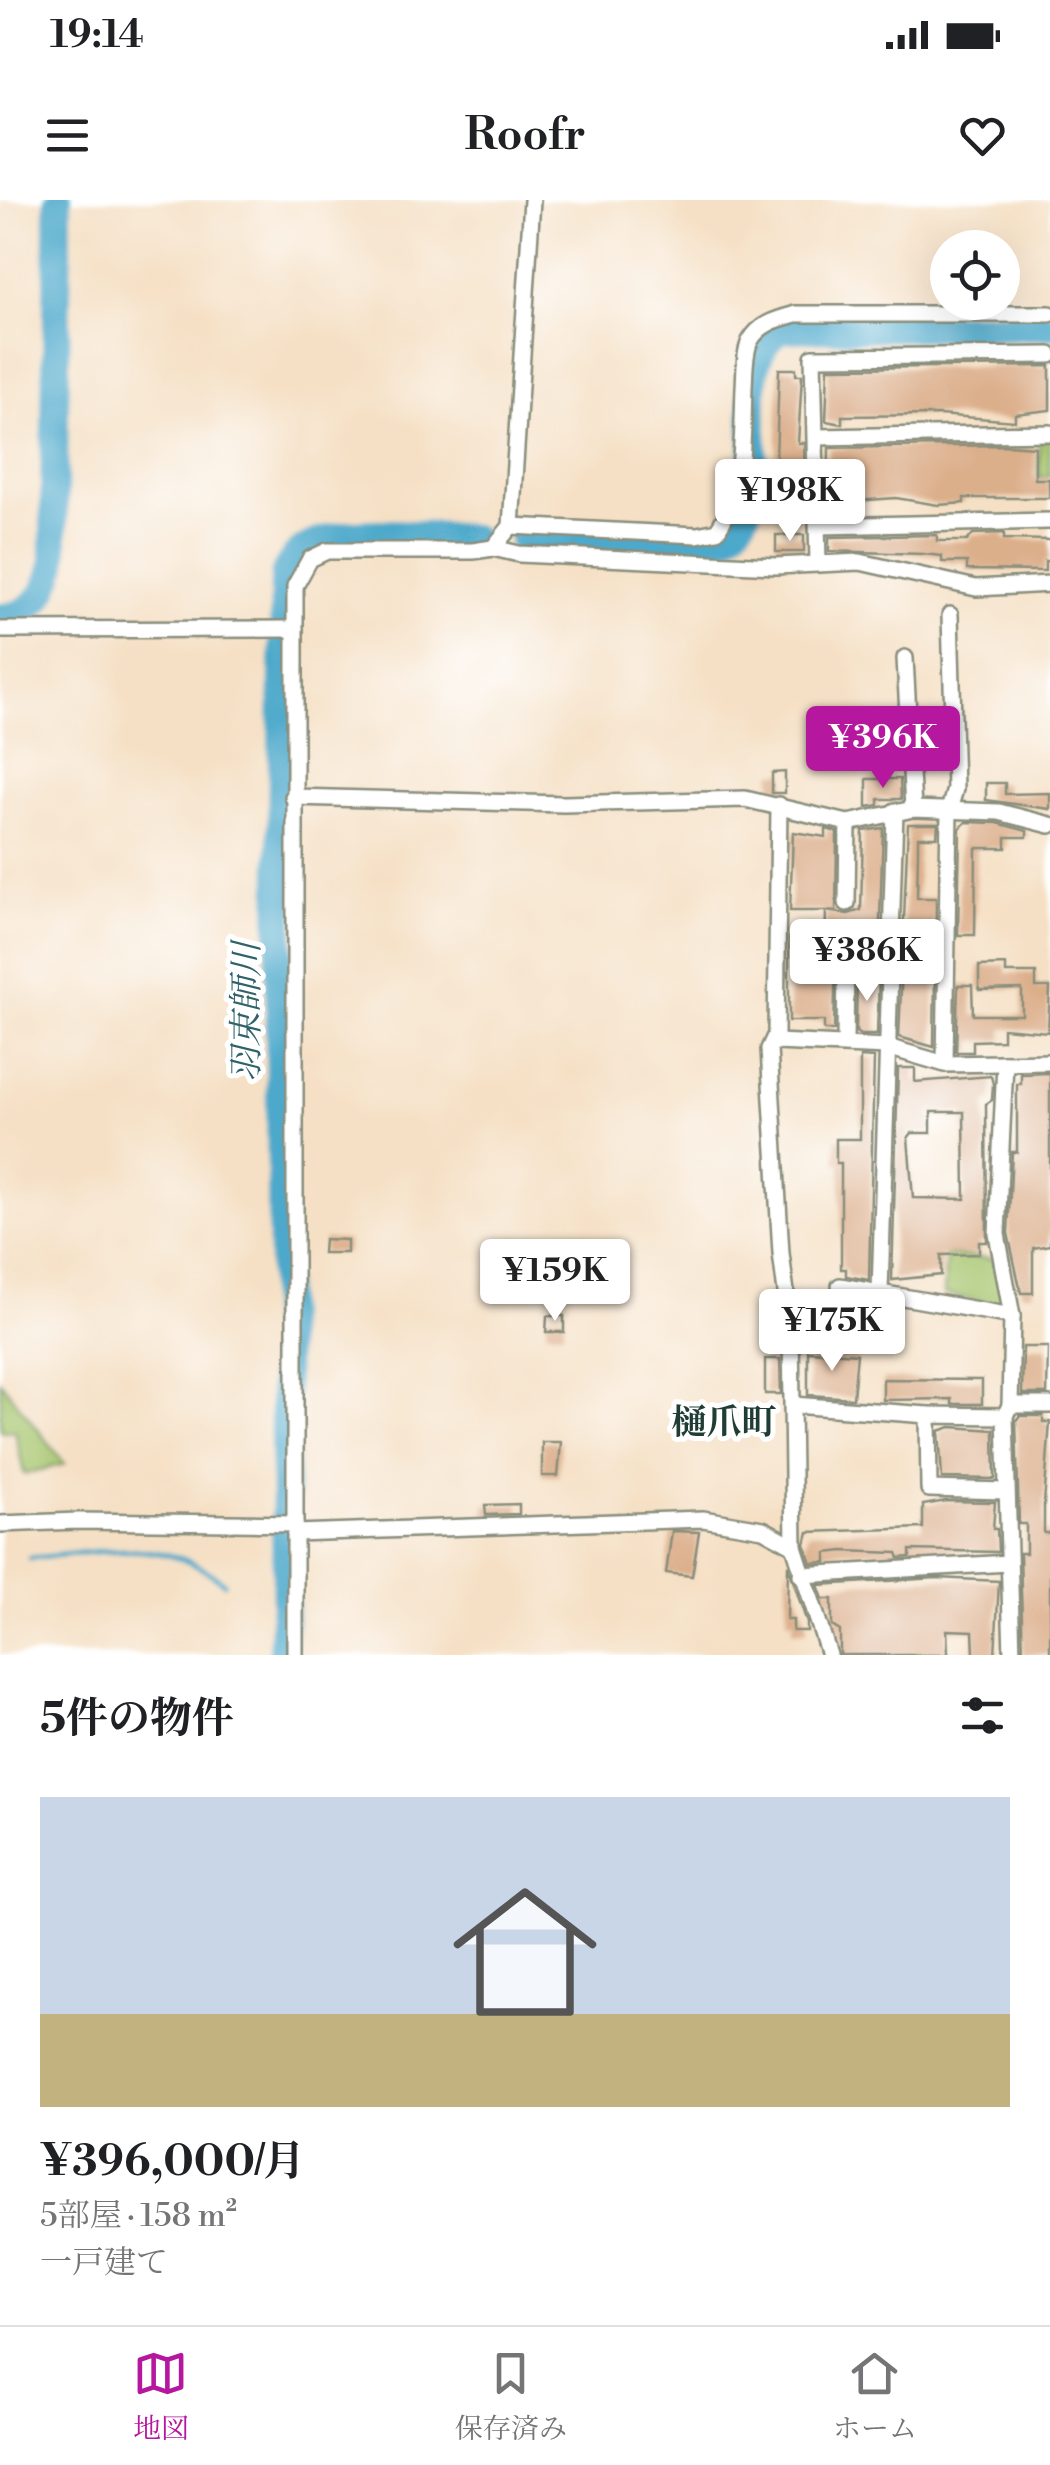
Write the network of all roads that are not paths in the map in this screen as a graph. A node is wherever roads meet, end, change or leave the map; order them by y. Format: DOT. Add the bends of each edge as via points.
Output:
graph roads {
  1 [pos="532,200"];
  2 [pos="1050,314"];
  3 [pos="1050,355"];
  4 [pos="1050,433"];
  5 [pos="816,437"];
  6 [pos="1050,521"];
  7 [pos="511,526"];
  8 [pos="818,526"];
  9 [pos="493,548"];
  10 [pos="818,562"];
  11 [pos="1050,584"];
  12 [pos="950,615"];
  13 [pos="292,628"];
  14 [pos="0,630"];
  15 [pos="905,658"];
  16 [pos="293,796"];
  17 [pos="779,805"];
  18 [pos="913,809"];
  19 [pos="949,810"];
  20 [pos="895,811"];
  21 [pos="848,822"];
  22 [pos="1050,825"];
  23 [pos="848,903"];
  24 [pos="893,960"];
  25 [pos="776,1042"];
  26 [pos="846,1043"];
  27 [pos="888,1047"];
  28 [pos="1050,1062"];
  29 [pos="1004,1063"];
  30 [pos="945,1064"];
  31 [pos="840,1286"];
  32 [pos="880,1292"];
  33 [pos="1012,1316"];
  34 [pos="793,1405"];
  35 [pos="1050,1405"];
  36 [pos="1007,1410"];
  37 [pos="928,1415"];
  38 [pos="1005,1490"];
  39 [pos="0,1524"];
  40 [pos="295,1529"];
  41 [pos="794,1546"];
  42 [pos="1009,1563"];
  43 [pos="801,1575"];
  44 [pos="295,1655"];
  45 [pos="828,1655"];
  46 [pos="1012,1655"];
  1 -- 7 [label="street"];
  2 -- 7 [label="street" via="796,314 766,323 750,341 740,478 718,531"];
  3 -- 5 [label="street" via="813,358"];
  4 -- 5 [label="street"];
  5 -- 8 [label="street"];
  6 -- 8 [label="street"];
  7 -- 9 [label="street"];
  8 -- 10 [label="street"];
  9 -- 10 [label="street" via="776,566"];
  9 -- 13 [label="street" via="328,551 300,572"];
  10 -- 11 [label="street" via="860,562 976,588"];
  12 -- 19 [label="street" via="955,789"];
  13 -- 14 [label="street"];
  13 -- 16 [label="street"];
  15 -- 18 [label="street"];
  16 -- 17 [label="street"];
  16 -- 40 [label="street"];
  17 -- 21 [label="street"];
  17 -- 25 [label="street"];
  18 -- 19 [label="street"];
  18 -- 20 [label="street"];
  19 -- 22 [label="street" via="999,812"];
  19 -- 30 [label="street"];
  20 -- 21 [label="street"];
  20 -- 24 [label="street"];
  21 -- 23 [label="street"];
  24 -- 26 [label="street" via="846,961"];
  24 -- 27 [label="street"];
  25 -- 26 [label="street"];
  25 -- 34 [label="street" via="769,1049"];
  26 -- 27 [label="street"];
  27 -- 30 [label="street"];
  27 -- 32 [label="street"];
  28 -- 29 [label="street"];
  29 -- 30 [label="street"];
  29 -- 33 [label="street" via="997,1234"];
  31 -- 32 [label="street"];
  32 -- 33 [label="street"];
  33 -- 36 [label="street"];
  34 -- 37 [label="street"];
  34 -- 41 [label="street"];
  35 -- 36 [label="street"];
  36 -- 37 [label="street"];
  36 -- 38 [label="street"];
  37 -- 38 [label="street" via="928,1489"];
  38 -- 42 [label="street"];
  39 -- 40 [label="street"];
  40 -- 41 [label="street" via="703,1520 751,1526"];
  40 -- 44 [label="street"];
  41 -- 43 [label="street"];
  42 -- 43 [label="street"];
  42 -- 46 [label="street"];
  43 -- 45 [label="street"];
}
